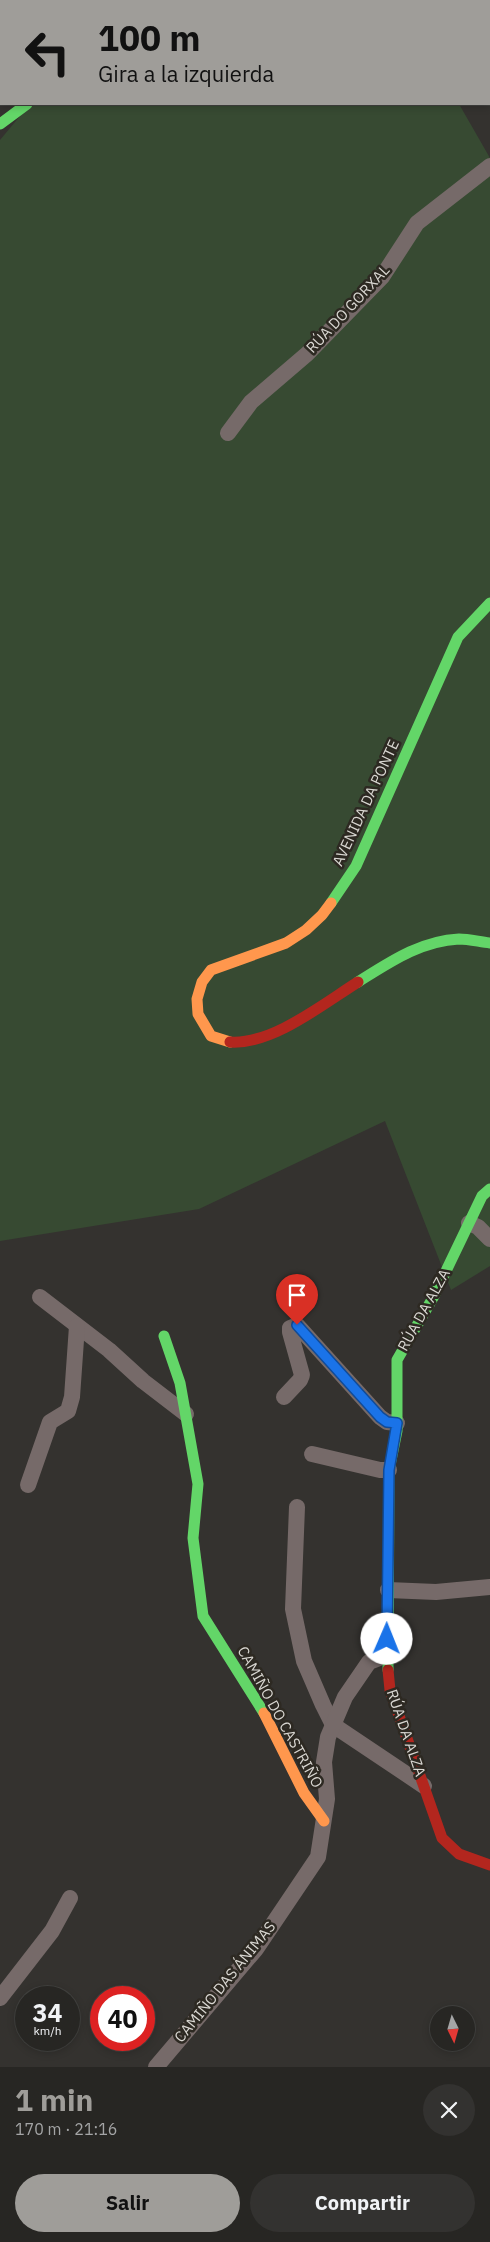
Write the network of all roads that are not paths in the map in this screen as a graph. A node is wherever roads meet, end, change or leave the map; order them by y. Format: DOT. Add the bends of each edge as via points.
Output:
graph roads {
  1 [pos="26,105"];
  2 [pos="0,124"];
  3 [pos="490,166"];
  4 [pos="228,433"];
  5 [pos="490,603"];
  6 [pos="490,943"];
  7 [pos="490,1189"];
  8 [pos="469,1223"];
  9 [pos="490,1239"];
  10 [pos="40,1297"];
  11 [pos="77,1326"];
  12 [pos="164,1336"];
  13 [pos="284,1397"];
  14 [pos="186,1414"];
  15 [pos="397,1423"];
  16 [pos="312,1454"];
  17 [pos="389,1470"];
  18 [pos="28,1485"];
  19 [pos="297,1507"];
  20 [pos="490,1587"];
  21 [pos="388,1590"];
  22 [pos="387,1655"];
  23 [pos="333,1725"];
  24 [pos="424,1786"];
  25 [pos="324,1821"];
  26 [pos="490,1864"];
  27 [pos="70,1898"];
  28 [pos="0,1998"];
  29 [pos="156,2067"];
  1 -- 2 [label="main road"];
  3 -- 4 [label="street, RÚA DO GORXAL" via="417,223 382,277 307,354 251,402"];
  5 -- 6 [label="main road, AVENIDA DA PONTE" via="458,637 356,866 322,915 286,943 212,970 202,982 197,999 198,1014 211,1036 225,1042 242,1043 296,1021 402,954 459,939"];
  7 -- 8 [label="main road, RÚA DA ALZA" via="482,1196"];
  8 -- 9 [label="street"];
  8 -- 15 [label="main road, RÚA DA ALZA" via="434,1296 396,1360"];
  10 -- 11 [label="street"];
  11 -- 14 [label="street"];
  11 -- 18 [label="street" via="72,1397 68,1411 50,1422"];
  12 -- 14 [label="main road, CAMIÑO DO CASTRIÑO" via="180,1383"];
  13 -- 15 [label="street" via="302,1375 290,1332 290,1328 297,1325 380,1417"];
  14 -- 25 [label="main road, CAMIÑO DO CASTRIÑO" via="198,1484 193,1538 203,1616 261,1706 304,1793"];
  15 -- 17 [label="main road, RÚA DA ALZA"];
  16 -- 17 [label="street"];
  17 -- 21 [label="main road, RÚA DA ALZA"];
  19 -- 23 [label="street" via="293,1609 304,1661"];
  20 -- 21 [label="street" via="436,1592"];
  21 -- 22 [label="main road, RÚA DA ALZA"];
  22 -- 23 [label="street, CAMIÑO DAS ÁNIMAS" via="369,1662 345,1697"];
  22 -- 24 [label="main road, RÚA DA ALZA" via="390,1690"];
  23 -- 24 [label="street, RÚA DA ALZA"];
  23 -- 25 [label="street, CAMIÑO DAS ÁNIMAS" via="324,1762 327,1799"];
  24 -- 26 [label="main road, RÚA DA ALZA" via="442,1838 459,1854"];
  25 -- 29 [label="street, CAMIÑO DAS ÁNIMAS" via="318,1857 291,1899 256,1949"];
  27 -- 28 [label="street" via="52,1931"];
}
